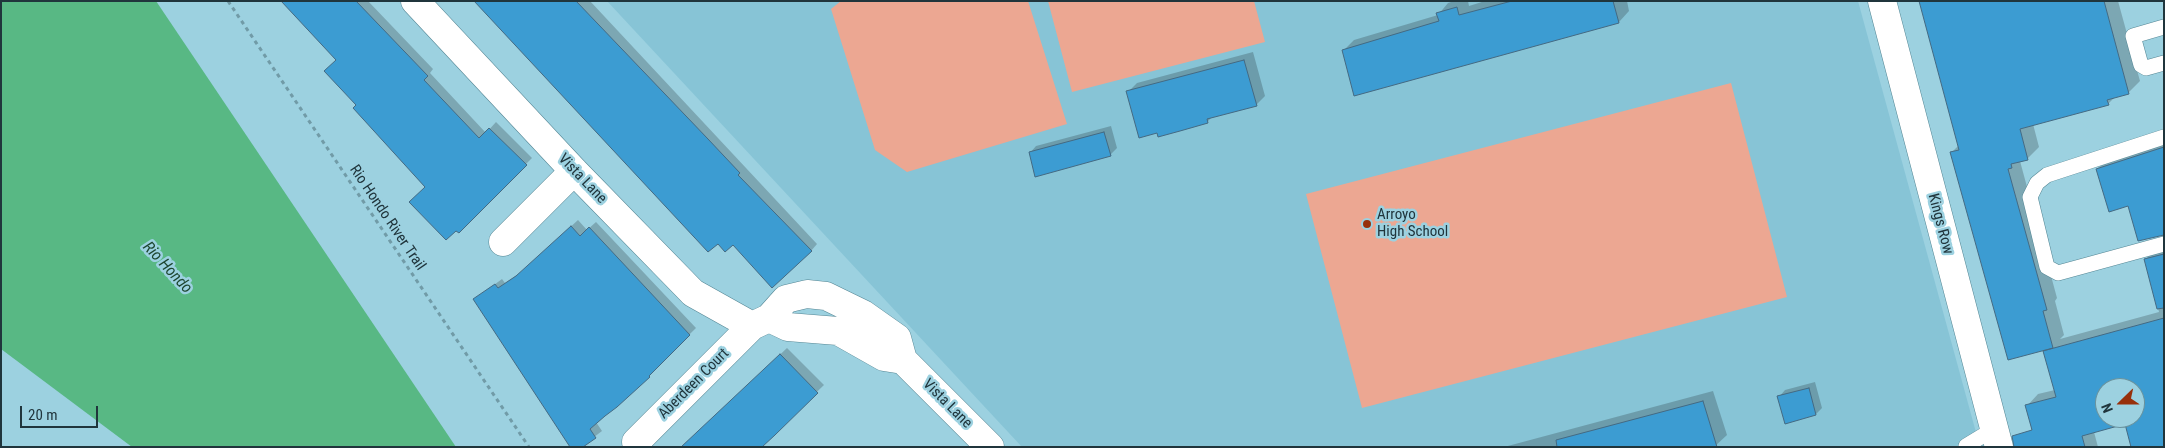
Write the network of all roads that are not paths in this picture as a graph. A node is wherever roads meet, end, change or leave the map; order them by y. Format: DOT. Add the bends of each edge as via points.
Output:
graph roads {
  1 [pos="415,1"];
  2 [pos="1882,1"];
  3 [pos="2164,27"];
  4 [pos="2164,63"];
  5 [pos="2164,137"];
  6 [pos="574,171"];
  7 [pos="504,242"];
  8 [pos="2164,244"];
  9 [pos="760,322"];
  10 [pos="1996,438"];
  11 [pos="636,442"];
  12 [pos="1965,446"];
  13 [pos="990,447"];
  1 -- 6 [label="street, Vista Lane"];
  2 -- 10 [label="street, Kings Row"];
  3 -- 4 [label="lane" via="2133,36 2141,65 2146,68"];
  5 -- 8 [label="lane" via="2047,175 2030,198 2047,267 2058,273"];
  6 -- 7 [label="street"];
  6 -- 9 [label="street, Vista Lane" via="693,294"];
  9 -- 11 [label="street, Aberdeen Court"];
  9 -- 13 [label="street, Vista Lane" via="786,298 807,294 826,296 863,314 897,338 904,360"];
  10 -- 12 [label="lane"];
}
